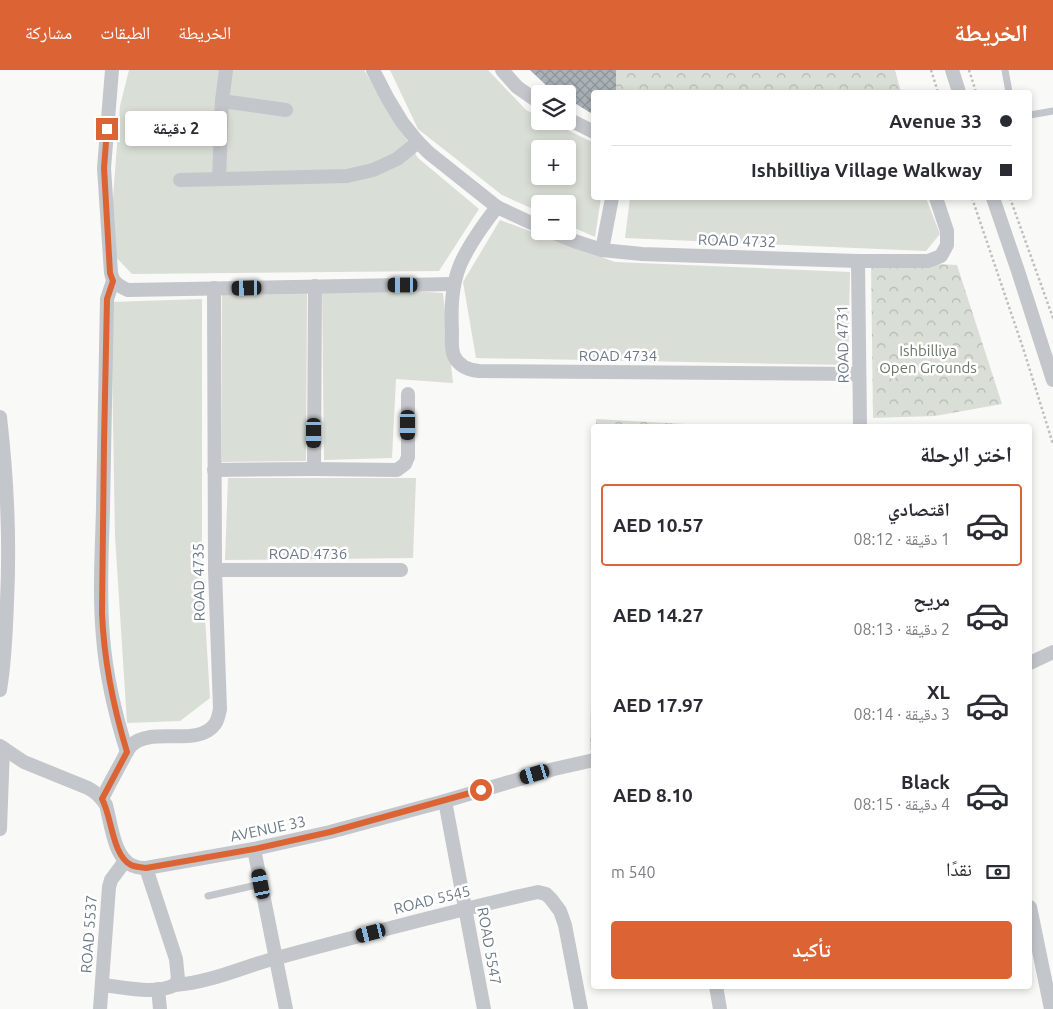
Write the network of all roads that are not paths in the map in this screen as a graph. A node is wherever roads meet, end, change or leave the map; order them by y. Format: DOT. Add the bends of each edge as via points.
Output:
graph roads {
  1 [pos="112,70"];
  2 [pos="226,70"];
  3 [pos="374,70"];
  4 [pos="502,70"];
  5 [pos="952,70"];
  6 [pos="1005,70"];
  7 [pos="958,90"];
  8 [pos="1009,90"];
  9 [pos="531,96"];
  10 [pos="222,101"];
  11 [pos="286,110"];
  12 [pos="1053,110"];
  13 [pos="1032,115"];
  14 [pos="576,124"];
  15 [pos="591,131"];
  16 [pos="418,142"];
  17 [pos="219,179"];
  18 [pos="180,180"];
  19 [pos="612,200"];
  20 [pos="937,200"];
  21 [pos="994,200"];
  22 [pos="497,206"];
  23 [pos="531,223"];
  24 [pos="572,240"];
  25 [pos="602,250"];
  26 [pos="858,261"];
  27 [pos="113,281"];
  28 [pos="454,284"];
  29 [pos="315,286"];
  30 [pos="214,288"];
  31 [pos="859,374"];
  32 [pos="1053,380"];
  33 [pos="408,394"];
  34 [pos="0,417"];
  35 [pos="860,424"];
  36 [pos="314,469"];
  37 [pos="214,470"];
  38 [pos="215,570"];
  39 [pos="401,570"];
  40 [pos="1053,652"];
  41 [pos="1032,662"];
  42 [pos="0,690"];
  43 [pos="1,747"];
  44 [pos="127,752"];
  45 [pos="591,761"];
  46 [pos="102,799"];
  47 [pos="445,801"];
  48 [pos="0,829"];
  49 [pos="254,849"];
  50 [pos="125,861"];
  51 [pos="146,868"];
  52 [pos="261,884"];
  53 [pos="208,896"];
  54 [pos="465,908"];
  55 [pos="1032,919"];
  56 [pos="276,958"];
  57 [pos="102,985"];
  58 [pos="175,985"];
  59 [pos="717,989"];
  60 [pos="158,990"];
  61 [pos="100,1009"];
  62 [pos="160,1009"];
  63 [pos="286,1009"];
  64 [pos="484,1009"];
  65 [pos="581,1009"];
  66 [pos="720,1009"];
  67 [pos="1049,1009"];
  1 -- 27 [label="street" via="104,168"];
  2 -- 10 [label="street"];
  3 -- 16 [label="street" via="388,100"];
  4 -- 9 [label="street"];
  5 -- 7 [label="street"];
  6 -- 8 [label="lane"];
  10 -- 11 [label="street"];
  10 -- 17 [label="street"];
  12 -- 13 [label="lane"];
  14 -- 15 [label="street"];
  16 -- 17 [label="street" via="373,170 347,176"];
  16 -- 22 [label="street" via="441,164"];
  17 -- 18 [label="street"];
  19 -- 25 [label="street"];
  20 -- 26 [label="street, ROAD 4732" via="948,231 948,245 941,256 928,261"];
  21 -- 32 [label="street"];
  22 -- 23 [label="street"];
  22 -- 28 [label="street, ROAD 4734" via="466,251"];
  24 -- 25 [label="street, ROAD 4732"];
  25 -- 26 [label="street, ROAD 4732"];
  26 -- 31 [label="street, ROAD 4731"];
  27 -- 30 [label="street" via="128,290"];
  27 -- 44 [label="street" via="107,299 102,613 109,683"];
  28 -- 29 [label="street"];
  28 -- 31 [label="street, ROAD 4734" via="452,348 461,365 469,370"];
  29 -- 30 [label="street"];
  29 -- 36 [label="street"];
  30 -- 37 [label="street, ROAD 4735"];
  31 -- 35 [label="street, ROAD 4731"];
  33 -- 36 [label="street" via="408,457 405,464 397,470"];
  34 -- 42 [label="street" via="7,506 8,578"];
  36 -- 37 [label="street"];
  37 -- 38 [label="street, ROAD 4735"];
  38 -- 39 [label="street, ROAD 4736"];
  38 -- 44 [label="street, ROAD 4735" via="220,709 215,724 197,735 140,739"];
  40 -- 41 [label="street"];
  43 -- 46 [label="street" via="24,762 96,792"];
  43 -- 48 [label="street"];
  44 -- 46 [label="street, ROAD 4735"];
  45 -- 47 [label="street, AVENUE 33"];
  46 -- 50 [label="street" via="118,852"];
  47 -- 49 [label="street, AVENUE 33"];
  47 -- 54 [label="street, ROAD 5547"];
  49 -- 51 [label="street, AVENUE 33"];
  49 -- 52 [label="street"];
  50 -- 51 [label="street, AVENUE 33"];
  50 -- 57 [label="street, ROAD 5537" via="109,887"];
  51 -- 58 [label="street" via="176,960 178,979"];
  52 -- 53 [label="lane"];
  52 -- 56 [label="street"];
  54 -- 56 [label="street, ROAD 5545"];
  54 -- 64 [label="street, ROAD 5547"];
  54 -- 65 [label="street, ROAD 5545" via="538,892 546,894 560,912 565,925"];
  55 -- 67 [label="street"];
  56 -- 58 [label="street, ROAD 5545" via="208,980"];
  56 -- 63 [label="street"];
  57 -- 60 [label="street, ROAD 5537"];
  57 -- 61 [label="street, ROAD 5537"];
  58 -- 60 [label="street, ROAD 5537"];
  59 -- 66 [label="street"];
  60 -- 62 [label="street"];
}
